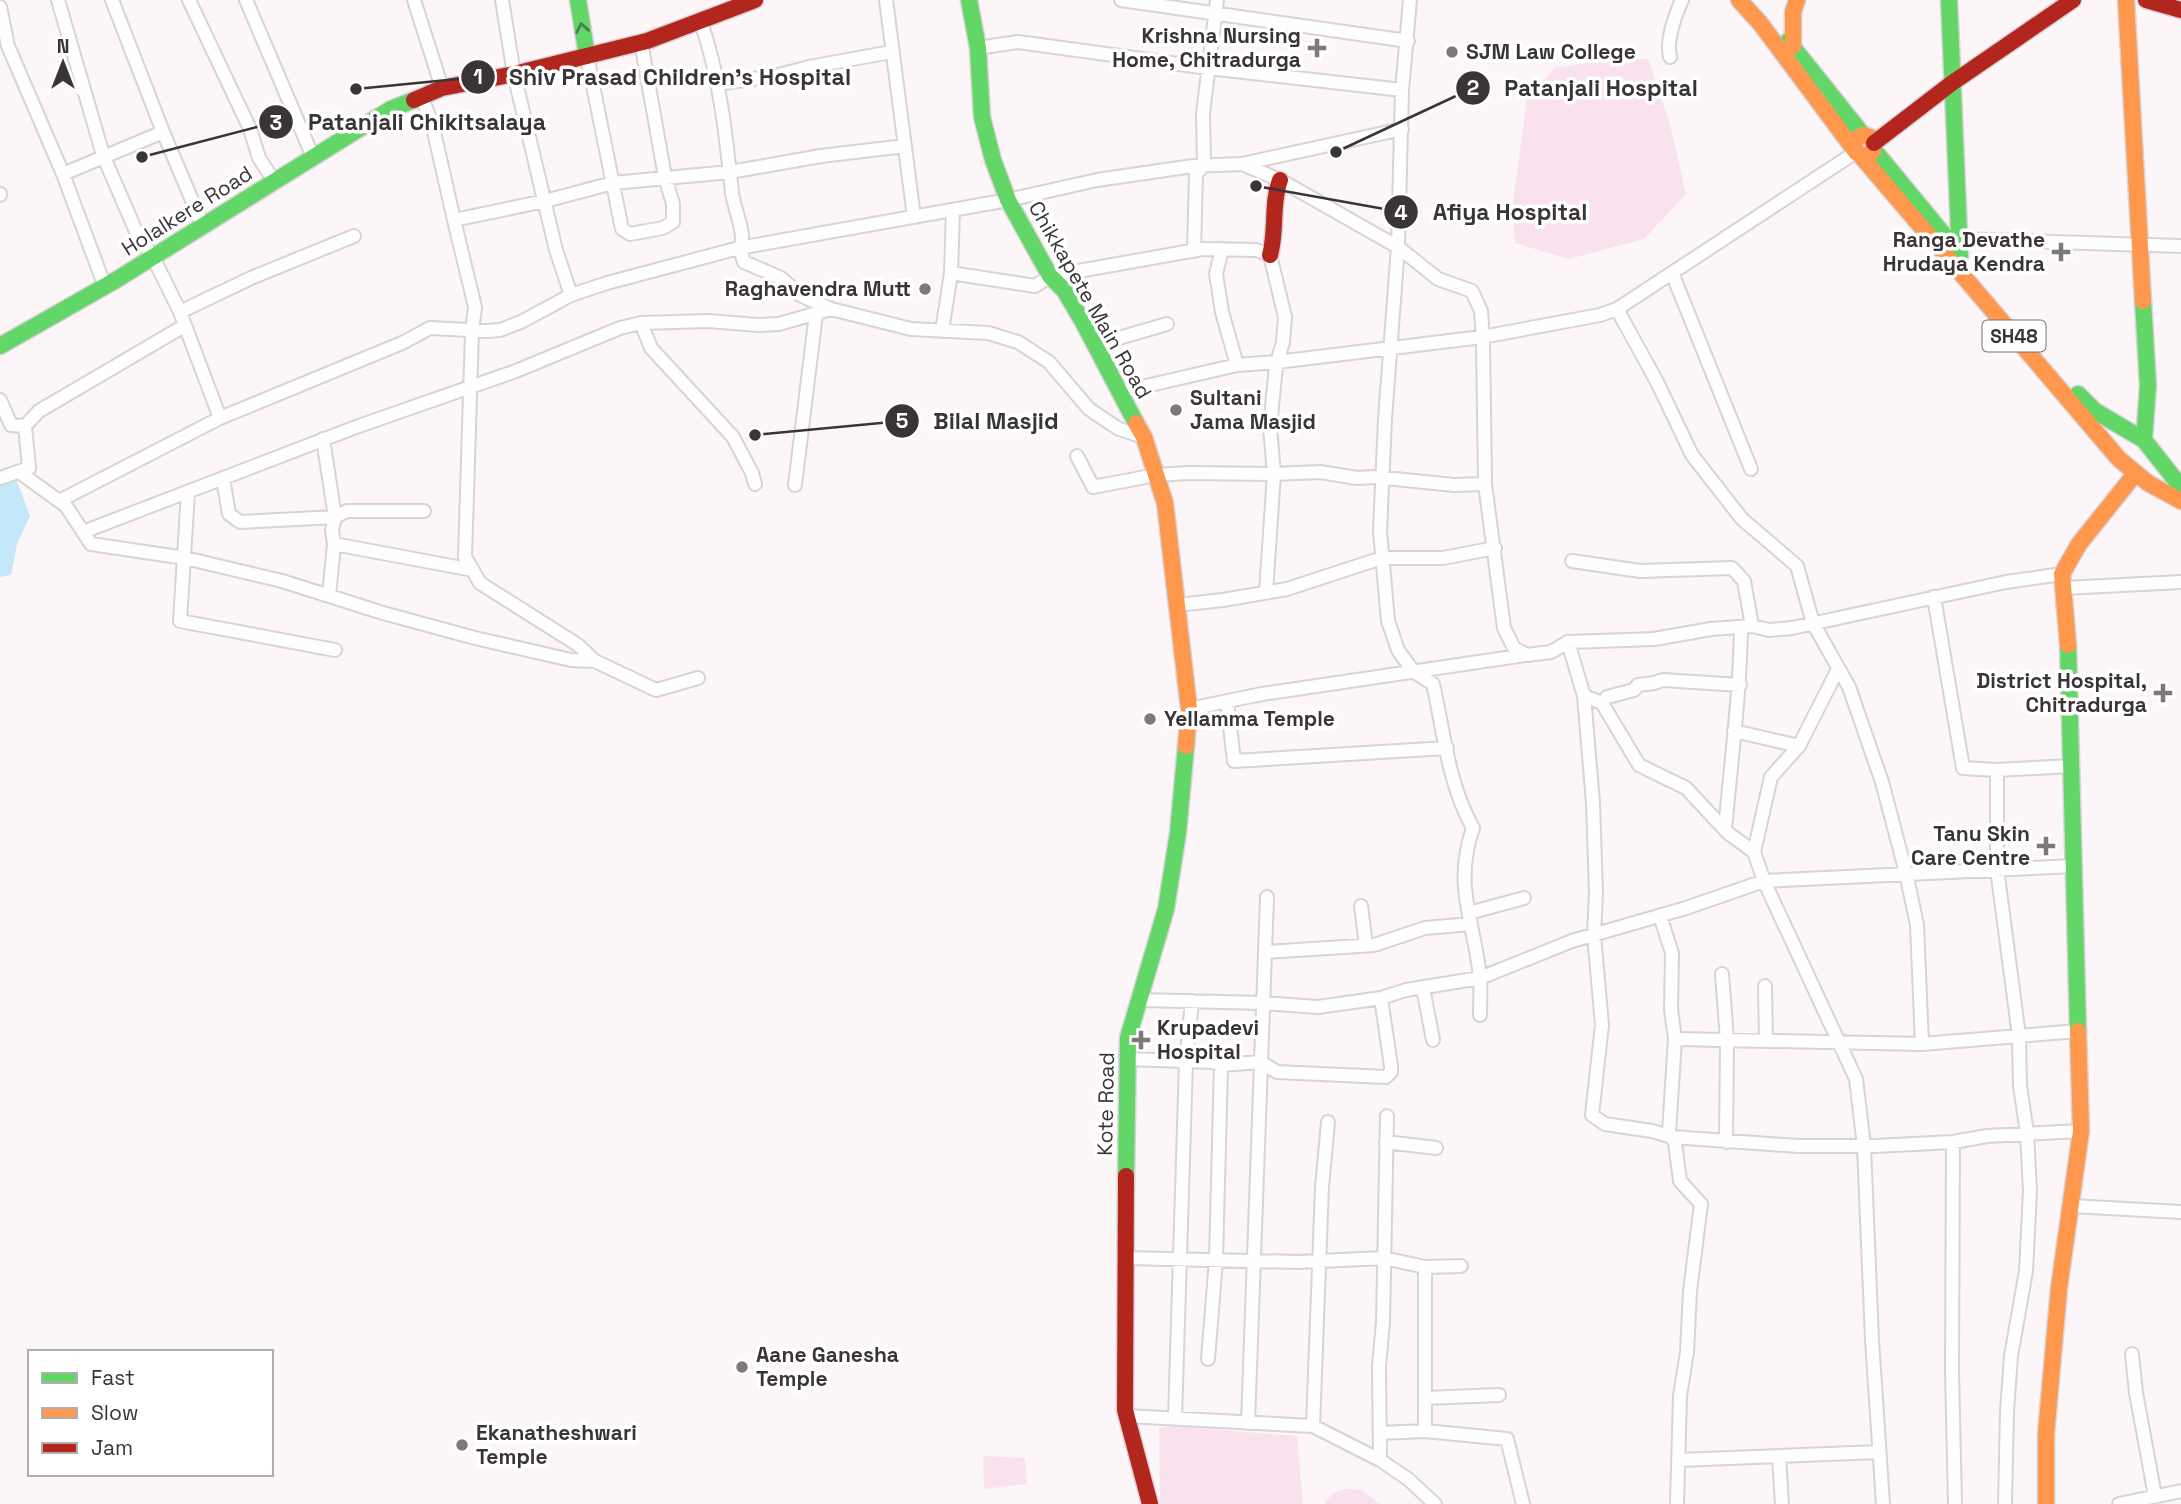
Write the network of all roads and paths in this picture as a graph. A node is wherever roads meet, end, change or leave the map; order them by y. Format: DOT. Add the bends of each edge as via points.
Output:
graph roads {
  1 [pos="58,0"];
  2 [pos="111,0"];
  3 [pos="189,0"];
  4 [pos="246,0"];
  5 [pos="414,0"];
  6 [pos="502,0"];
  7 [pos="578,0"];
  8 [pos="755,0"];
  9 [pos="886,0"];
  10 [pos="969,0"];
  11 [pos="1121,0"];
  12 [pos="1410,0"];
  13 [pos="1682,0"];
  14 [pos="1739,0"];
  15 [pos="1755,0"];
  16 [pos="1797,0"];
  17 [pos="1949,0"];
  18 [pos="2073,0"];
  19 [pos="2126,0"];
  20 [pos="2146,0"];
  21 [pos="1216,6"];
  22 [pos="0,7"];
  23 [pos="2181,9"];
  24 [pos="702,22"];
  25 [pos="1408,41"];
  26 [pos="641,42"];
  27 [pos="1793,46"];
  28 [pos="978,48"];
  29 [pos="891,52"];
  30 [pos="587,55"];
  31 [pos="1670,57"];
  32 [pos="1208,68"];
  33 [pos="514,74"];
  34 [pos="1952,83"];
  35 [pos="716,84"];
  36 [pos="442,88"];
  37 [pos="1402,90"];
  38 [pos="421,96"];
  39 [pos="1402,129"];
  40 [pos="163,132"];
  41 [pos="905,146"];
  42 [pos="1864,147"];
  43 [pos="103,155"];
  44 [pos="313,157"];
  45 [pos="1242,164"];
  46 [pos="1204,165"];
  47 [pos="730,172"];
  48 [pos="63,174"];
  49 [pos="664,177"];
  50 [pos="1280,180"];
  51 [pos="274,181"];
  52 [pos="613,183"];
  53 [pos="1008,200"];
  54 [pos="545,201"];
  55 [pos="953,210"];
  56 [pos="914,217"];
  57 [pos="454,220"];
  58 [pos="203,226"];
  59 [pos="354,236"];
  60 [pos="2140,245"];
  61 [pos="2181,246"];
  62 [pos="739,247"];
  63 [pos="1398,247"];
  64 [pos="1223,249"];
  65 [pos="1194,251"];
  66 [pos="1956,252"];
  67 [pos="1270,254"];
  68 [pos="153,257"];
  69 [pos="951,273"];
  70 [pos="1672,273"];
  71 [pos="1049,276"];
  72 [pos="105,287"];
  73 [pos="571,295"];
  74 [pos="831,309"];
  75 [pos="1618,309"];
  76 [pos="180,312"];
  77 [pos="816,314"];
  78 [pos="640,323"];
  79 [pos="1167,324"];
  80 [pos="184,326"];
  81 [pos="472,331"];
  82 [pos="942,331"];
  83 [pos="1482,337"];
  84 [pos="1095,345"];
  85 [pos="0,346"];
  86 [pos="1392,349"];
  87 [pos="1277,362"];
  88 [pos="1237,365"];
  89 [pos="470,387"];
  90 [pos="1120,392"];
  91 [pos="0,400"];
  92 [pos="220,418"];
  93 [pos="2114,422"];
  94 [pos="25,426"];
  95 [pos="1144,437"];
  96 [pos="2100,437"];
  97 [pos="323,439"];
  98 [pos="2144,440"];
  99 [pos="1077,456"];
  100 [pos="2163,464"];
  101 [pos="1751,469"];
  102 [pos="19,472"];
  103 [pos="1274,474"];
  104 [pos="1156,475"];
  105 [pos="0,478"];
  106 [pos="223,478"];
  107 [pos="1383,478"];
  108 [pos="2142,478"];
  109 [pos="755,484"];
  110 [pos="1485,484"];
  111 [pos="795,485"];
  112 [pos="2181,487"];
  113 [pos="188,492"];
  114 [pos="59,500"];
  115 [pos="2181,500"];
  116 [pos="424,511"];
  117 [pos="335,517"];
  118 [pos="83,532"];
  119 [pos="334,544"];
  120 [pos="1495,548"];
  121 [pos="185,558"];
  122 [pos="1382,558"];
  123 [pos="1572,561"];
  124 [pos="473,570"];
  125 [pos="2063,581"];
  126 [pos="2181,582"];
  127 [pos="1266,592"];
  128 [pos="329,596"];
  129 [pos="1934,597"];
  130 [pos="1177,605"];
  131 [pos="1813,623"];
  132 [pos="1747,627"];
  133 [pos="1568,642"];
  134 [pos="335,650"];
  135 [pos="1527,655"];
  136 [pos="595,661"];
  137 [pos="1838,669"];
  138 [pos="1413,671"];
  139 [pos="698,678"];
  140 [pos="1741,685"];
  141 [pos="1584,696"];
  142 [pos="1227,701"];
  143 [pos="1602,703"];
  144 [pos="1189,709"];
  145 [pos="1734,731"];
  146 [pos="1799,746"];
  147 [pos="1447,748"];
  148 [pos="2072,766"];
  149 [pos="1997,770"];
  150 [pos="1725,830"];
  151 [pos="1754,852"];
  152 [pos="2073,866"];
  153 [pos="1997,869"];
  154 [pos="1906,873"];
  155 [pos="1764,881"];
  156 [pos="1267,897"];
  157 [pos="1524,898"];
  158 [pos="1361,906"];
  159 [pos="1660,916"];
  160 [pos="1470,918"];
  161 [pos="1594,935"];
  162 [pos="1366,945"];
  163 [pos="1265,952"];
  164 [pos="1722,974"];
  165 [pos="1480,978"];
  166 [pos="1765,986"];
  167 [pos="1423,988"];
  168 [pos="1381,998"];
  169 [pos="1140,1000"];
  170 [pos="1192,1001"];
  171 [pos="1263,1003"];
  172 [pos="1480,1015"];
  173 [pos="2078,1031"];
  174 [pos="2018,1036"];
  175 [pos="1675,1039"];
  176 [pos="1433,1040"];
  177 [pos="1726,1040"];
  178 [pos="1766,1041"];
  179 [pos="1840,1043"];
  180 [pos="1922,1044"];
  181 [pos="1128,1059"];
  182 [pos="1185,1062"];
  183 [pos="1261,1062"];
  184 [pos="1221,1065"];
  185 [pos="1387,1116"];
  186 [pos="1328,1122"];
  187 [pos="2081,1131"];
  188 [pos="2027,1133"];
  189 [pos="1672,1137"];
  190 [pos="1386,1142"];
  191 [pos="1726,1142"];
  192 [pos="1953,1142"];
  193 [pos="1864,1146"];
  194 [pos="1436,1148"];
  195 [pos="2071,1206"];
  196 [pos="2181,1212"];
  197 [pos="1125,1258"];
  198 [pos="1384,1258"];
  199 [pos="1178,1259"];
  200 [pos="1216,1259"];
  201 [pos="1255,1261"];
  202 [pos="1318,1261"];
  203 [pos="1461,1266"];
  204 [pos="1424,1267"];
  205 [pos="2132,1354"];
  206 [pos="1208,1359"];
  207 [pos="1499,1395"];
  208 [pos="1426,1398"];
  209 [pos="1126,1416"];
  210 [pos="1175,1418"];
  211 [pos="1248,1423"];
  212 [pos="1313,1426"];
  213 [pos="1424,1431"];
  214 [pos="1380,1433"];
  215 [pos="1880,1452"];
  216 [pos="1779,1456"];
  217 [pos="1380,1460"];
  218 [pos="1679,1460"];
  219 [pos="2181,1491"];
  220 [pos="2155,1496"];
  221 [pos="1150,1504"];
  222 [pos="1436,1504"];
  223 [pos="1523,1504"];
  224 [pos="1677,1504"];
  225 [pos="1782,1504"];
  226 [pos="1883,1504"];
  227 [pos="1955,1504"];
  228 [pos="2006,1504"];
  229 [pos="2046,1504"];
  230 [pos="2119,1504"];
  1 -- 43 [label="street"];
  2 -- 40 [label="street"];
  3 -- 51 [label="street" via="250,129 259,158"];
  4 -- 44 [label="street"];
  5 -- 36 [label="street"];
  6 -- 33 [label="street"];
  30 -- 7 [label="street, one-way"];
  8 -- 24 [label="street, Holalkere Road"];
  9 -- 29 [label="street"];
  10 -- 28 [label="street, Chikkapete Main Road"];
  11 -- 21 [label="street"];
  12 -- 25 [label="street"];
  13 -- 31 [label="street" via="1674,21"];
  14 -- 42 [label="street, SH48"];
  15 -- 27 [label="street, SH48"];
  16 -- 27 [label="street"];
  17 -- 34 [label="street"];
  18 -- 34 [label="street"];
  19 -- 60 [label="street"];
  20 -- 23 [label="street"];
  21 -- 25 [label="street"];
  21 -- 32 [label="street"];
  22 -- 48 [label="street" via="8,46"];
  24 -- 26 [label="street, Holalkere Road"];
  24 -- 35 [label="street"];
  25 -- 37 [label="street"];
  26 -- 30 [label="street, Holalkere Road"];
  26 -- 49 [label="street"];
  27 -- 42 [label="street, SH48"];
  28 -- 32 [label="street" via="1018,42"];
  28 -- 53 [label="street, Chikkapete Main Road" via="982,117"];
  29 -- 35 [label="street"];
  29 -- 41 [label="street"];
  30 -- 33 [label="street, Holalkere Road"];
  30 -- 52 [label="street"];
  32 -- 37 [label="street"];
  32 -- 46 [label="street"];
  33 -- 36 [label="street, Holalkere Road"];
  33 -- 54 [label="street"];
  34 -- 42 [label="street"];
  34 -- 66 [label="street"];
  35 -- 47 [label="street"];
  36 -- 38 [label="street, Holalkere Road"];
  37 -- 39 [label="street"];
  38 -- 44 [label="street, Holalkere Road"];
  38 -- 57 [label="street" via="432,123"];
  39 -- 45 [label="street"];
  39 -- 63 [label="street"];
  40 -- 43 [label="street"];
  40 -- 58 [label="street"];
  41 -- 47 [label="street"];
  41 -- 56 [label="street"];
  42 -- 66 [label="street, SH48"];
  42 -- 70 [label="street"];
  43 -- 48 [label="street"];
  43 -- 68 [label="street" via="138,236"];
  44 -- 51 [label="street, Holalkere Road"];
  45 -- 46 [label="street"];
  45 -- 50 [label="street"];
  46 -- 53 [label="street" via="1097,180"];
  46 -- 65 [label="street" via="1196,174"];
  47 -- 49 [label="street"];
  47 -- 62 [label="street" via="742,236"];
  48 -- 72 [label="street"];
  49 -- 52 [label="street"];
  49 -- 52 [label="street" via="673,204 673,222 630,233 620,224"];
  50 -- 63 [label="street"];
  50 -- 67 [label="street" via="1275,190 1275,243"];
  51 -- 58 [label="street, Holalkere Road"];
  52 -- 54 [label="street"];
  53 -- 55 [label="street"];
  53 -- 71 [label="street, Chikkapete Main Road"];
  54 -- 57 [label="street"];
  54 -- 73 [label="street"];
  55 -- 56 [label="street"];
  55 -- 69 [label="street"];
  56 -- 62 [label="street"];
  57 -- 81 [label="street" via="475,307"];
  58 -- 68 [label="street, Holalkere Road"];
  59 -- 76 [label="street"];
  60 -- 61 [label="street"];
  60 -- 66 [label="street"];
  60 -- 98 [label="street" via="2148,386"];
  62 -- 73 [label="street"];
  62 -- 74 [label="street" via="744,262 781,278 800,295"];
  63 -- 83 [label="street" via="1438,279 1472,291 1481,311"];
  63 -- 86 [label="street"];
  64 -- 65 [label="street"];
  64 -- 67 [label="street"];
  64 -- 88 [label="street" via="1216,274"];
  65 -- 71 [label="street"];
  66 -- 93 [label="street, SH48" via="2086,402"];
  66 -- 96 [label="street, SH48"];
  67 -- 87 [label="street" via="1285,317"];
  68 -- 72 [label="street, Holalkere Road"];
  68 -- 76 [label="street"];
  69 -- 71 [label="street" via="1035,286"];
  69 -- 82 [label="street"];
  70 -- 75 [label="street"];
  70 -- 101 [label="street"];
  71 -- 84 [label="street, Chikkapete Main Road" via="1064,290"];
  72 -- 85 [label="street, Holalkere Road"];
  73 -- 81 [label="street" via="500,330"];
  74 -- 77 [label="street"];
  74 -- 82 [label="street" via="911,329"];
  75 -- 83 [label="street"];
  75 -- 131 [label="street" via="1692,455 1742,519 1797,566"];
  76 -- 80 [label="street"];
  77 -- 78 [label="street" via="779,324"];
  77 -- 111 [label="street"];
  78 -- 89 [label="street"];
  78 -- 109 [label="street" via="650,348 733,437"];
  79 -- 84 [label="street"];
  80 -- 92 [label="street"];
  80 -- 94 [label="street" via="39,411"];
  81 -- 89 [label="street"];
  81 -- 92 [label="street" via="430,328"];
  82 -- 95 [label="street" via="988,333 1018,342 1049,362 1089,410 1119,429"];
  83 -- 86 [label="street"];
  83 -- 110 [label="street"];
  84 -- 90 [label="street, Chikkapete Main Road"];
  86 -- 87 [label="street"];
  86 -- 107 [label="street"];
  87 -- 88 [label="street"];
  87 -- 103 [label="street" via="1270,426"];
  88 -- 90 [label="street"];
  89 -- 97 [label="street"];
  89 -- 124 [label="street" via="466,557"];
  90 -- 95 [label="street, Chikkapete Main Road"];
  91 -- 94 [label="street" via="11,425"];
  92 -- 114 [label="street"];
  93 -- 96 [label="street" via="2104,423"];
  93 -- 98 [label="street, SH48"];
  94 -- 102 [label="street" via="29,468"];
  95 -- 104 [label="street, Chikkapete Main Road"];
  96 -- 108 [label="street, SH48"];
  97 -- 106 [label="street"];
  97 -- 117 [label="street"];
  98 -- 100 [label="street, SH48"];
  99 -- 104 [label="street" via="1093,487"];
  100 -- 108 [label="street" via="2160,479"];
  100 -- 112 [label="street, SH48"];
  102 -- 105 [label="street"];
  102 -- 114 [label="street"];
  103 -- 104 [label="street"];
  103 -- 107 [label="street" via="1320,472"];
  103 -- 127 [label="street"];
  104 -- 130 [label="street, Chikkapete Main Road" via="1165,503"];
  106 -- 113 [label="street"];
  106 -- 117 [label="street" via="229,514 240,522"];
  107 -- 110 [label="street"];
  107 -- 122 [label="street"];
  108 -- 115 [label="street, SH48"];
  108 -- 125 [label="street" via="2079,544"];
  110 -- 120 [label="street"];
  113 -- 118 [label="street"];
  113 -- 121 [label="street"];
  114 -- 118 [label="street"];
  116 -- 117 [label="street" via="347,512"];
  117 -- 119 [label="street"];
  118 -- 121 [label="street" via="91,544"];
  119 -- 124 [label="street"];
  119 -- 128 [label="street"];
  120 -- 122 [label="street" via="1443,558"];
  120 -- 135 [label="street" via="1504,628 1514,648"];
  121 -- 128 [label="street"];
  121 -- 134 [label="street" via="180,621"];
  122 -- 127 [label="street"];
  122 -- 138 [label="street" via="1388,621 1398,650"];
  123 -- 132 [label="street" via="1640,571 1732,568 1744,581"];
  124 -- 136 [label="street" via="480,583 578,645"];
  125 -- 126 [label="street"];
  125 -- 129 [label="street" via="2006,582"];
  125 -- 148 [label="street"];
  127 -- 130 [label="street"];
  128 -- 136 [label="street" via="475,638"];
  129 -- 131 [label="street"];
  129 -- 149 [label="street" via="1963,768"];
  130 -- 144 [label="street, Chikkapete Main Road"];
  131 -- 132 [label="street" via="1769,630"];
  131 -- 137 [label="street"];
  132 -- 133 [label="street" via="1654,639"];
  132 -- 140 [label="street"];
  133 -- 135 [label="street" via="1551,652"];
  133 -- 141 [label="street"];
  135 -- 138 [label="street"];
  136 -- 139 [label="street" via="656,690"];
  137 -- 146 [label="street"];
  137 -- 154 [label="street" via="1849,687 1882,782"];
  138 -- 142 [label="street"];
  138 -- 147 [label="street" via="1433,684"];
  140 -- 143 [label="street" via="1663,680 1638,685"];
  140 -- 145 [label="street"];
  141 -- 143 [label="street"];
  141 -- 161 [label="street" via="1593,803"];
  142 -- 144 [label="street"];
  142 -- 147 [label="street" via="1234,761"];
  143 -- 150 [label="street" via="1639,765 1686,788"];
  144 -- 169 [label="street, Kote Road" via="1166,909"];
  145 -- 146 [label="street"];
  145 -- 150 [label="street"];
  146 -- 151 [label="street" via="1772,777"];
  147 -- 160 [label="street" via="1463,810 1474,828 1465,851 1463,889"];
  148 -- 149 [label="street"];
  148 -- 152 [label="street"];
  149 -- 153 [label="street"];
  150 -- 151 [label="street"];
  151 -- 155 [label="street"];
  152 -- 153 [label="street"];
  152 -- 173 [label="street"];
  153 -- 154 [label="street"];
  153 -- 174 [label="street"];
  154 -- 155 [label="street"];
  154 -- 180 [label="street" via="1917,925"];
  155 -- 159 [label="street"];
  155 -- 179 [label="street"];
  156 -- 163 [label="street"];
  157 -- 160 [label="street"];
  158 -- 162 [label="street"];
  159 -- 161 [label="street"];
  159 -- 175 [label="street" via="1672,953"];
  160 -- 162 [label="street"];
  160 -- 165 [label="street"];
  161 -- 165 [label="street"];
  161 -- 189 [label="street" via="1602,1026 1592,1115 1605,1124"];
  162 -- 163 [label="street"];
  163 -- 171 [label="street"];
  164 -- 177 [label="street"];
  165 -- 167 [label="street"];
  165 -- 172 [label="street"];
  166 -- 178 [label="street"];
  167 -- 168 [label="street"];
  167 -- 176 [label="street"];
  168 -- 171 [label="street" via="1318,1007"];
  168 -- 183 [label="street" via="1391,1066 1386,1077 1277,1072"];
  169 -- 170 [label="street"];
  169 -- 181 [label="street, Kote Road" via="1128,1038"];
  170 -- 171 [label="street"];
  170 -- 182 [label="street"];
  171 -- 183 [label="street"];
  173 -- 174 [label="street"];
  173 -- 187 [label="street"];
  174 -- 180 [label="street"];
  174 -- 188 [label="street"];
  175 -- 177 [label="street"];
  175 -- 189 [label="street"];
  177 -- 178 [label="street"];
  177 -- 191 [label="street"];
  178 -- 179 [label="street"];
  179 -- 180 [label="street"];
  179 -- 193 [label="street" via="1856,1079"];
  181 -- 182 [label="street"];
  181 -- 197 [label="street, Kote Road"];
  182 -- 184 [label="street"];
  182 -- 199 [label="street"];
  183 -- 184 [label="street"];
  183 -- 201 [label="street"];
  184 -- 200 [label="street"];
  185 -- 190 [label="street"];
  186 -- 202 [label="street"];
  187 -- 188 [label="street"];
  187 -- 195 [label="street"];
  188 -- 192 [label="street"];
  188 -- 228 [label="street" via="2031,1191 2026,1271 2011,1356"];
  189 -- 191 [label="street"];
  189 -- 218 [label="street" via="1680,1181 1701,1204 1680,1396"];
  190 -- 194 [label="street"];
  190 -- 198 [label="street"];
  191 -- 193 [label="street"];
  192 -- 193 [label="street"];
  192 -- 227 [label="street"];
  193 -- 215 [label="street"];
  195 -- 196 [label="street"];
  195 -- 229 [label="street" via="2050,1384"];
  197 -- 199 [label="street"];
  197 -- 209 [label="street, Kote Road"];
  198 -- 202 [label="street"];
  198 -- 204 [label="street"];
  198 -- 214 [label="street"];
  199 -- 200 [label="street"];
  199 -- 210 [label="street"];
  200 -- 201 [label="street"];
  200 -- 206 [label="street"];
  201 -- 202 [label="street"];
  201 -- 211 [label="street"];
  202 -- 212 [label="street"];
  203 -- 204 [label="street"];
  204 -- 208 [label="street"];
  205 -- 220 [label="street"];
  207 -- 208 [label="street"];
  208 -- 213 [label="street"];
  209 -- 210 [label="street"];
  209 -- 221 [label="street, Kote Road"];
  210 -- 211 [label="street"];
  211 -- 212 [label="street"];
  212 -- 217 [label="street"];
  213 -- 214 [label="street"];
  213 -- 223 [label="street" via="1507,1439"];
  214 -- 217 [label="street"];
  215 -- 216 [label="street"];
  215 -- 226 [label="street"];
  216 -- 218 [label="street"];
  216 -- 225 [label="street"];
  217 -- 222 [label="street"];
  218 -- 224 [label="street"];
  219 -- 220 [label="street"];
  220 -- 230 [label="street"];
}
